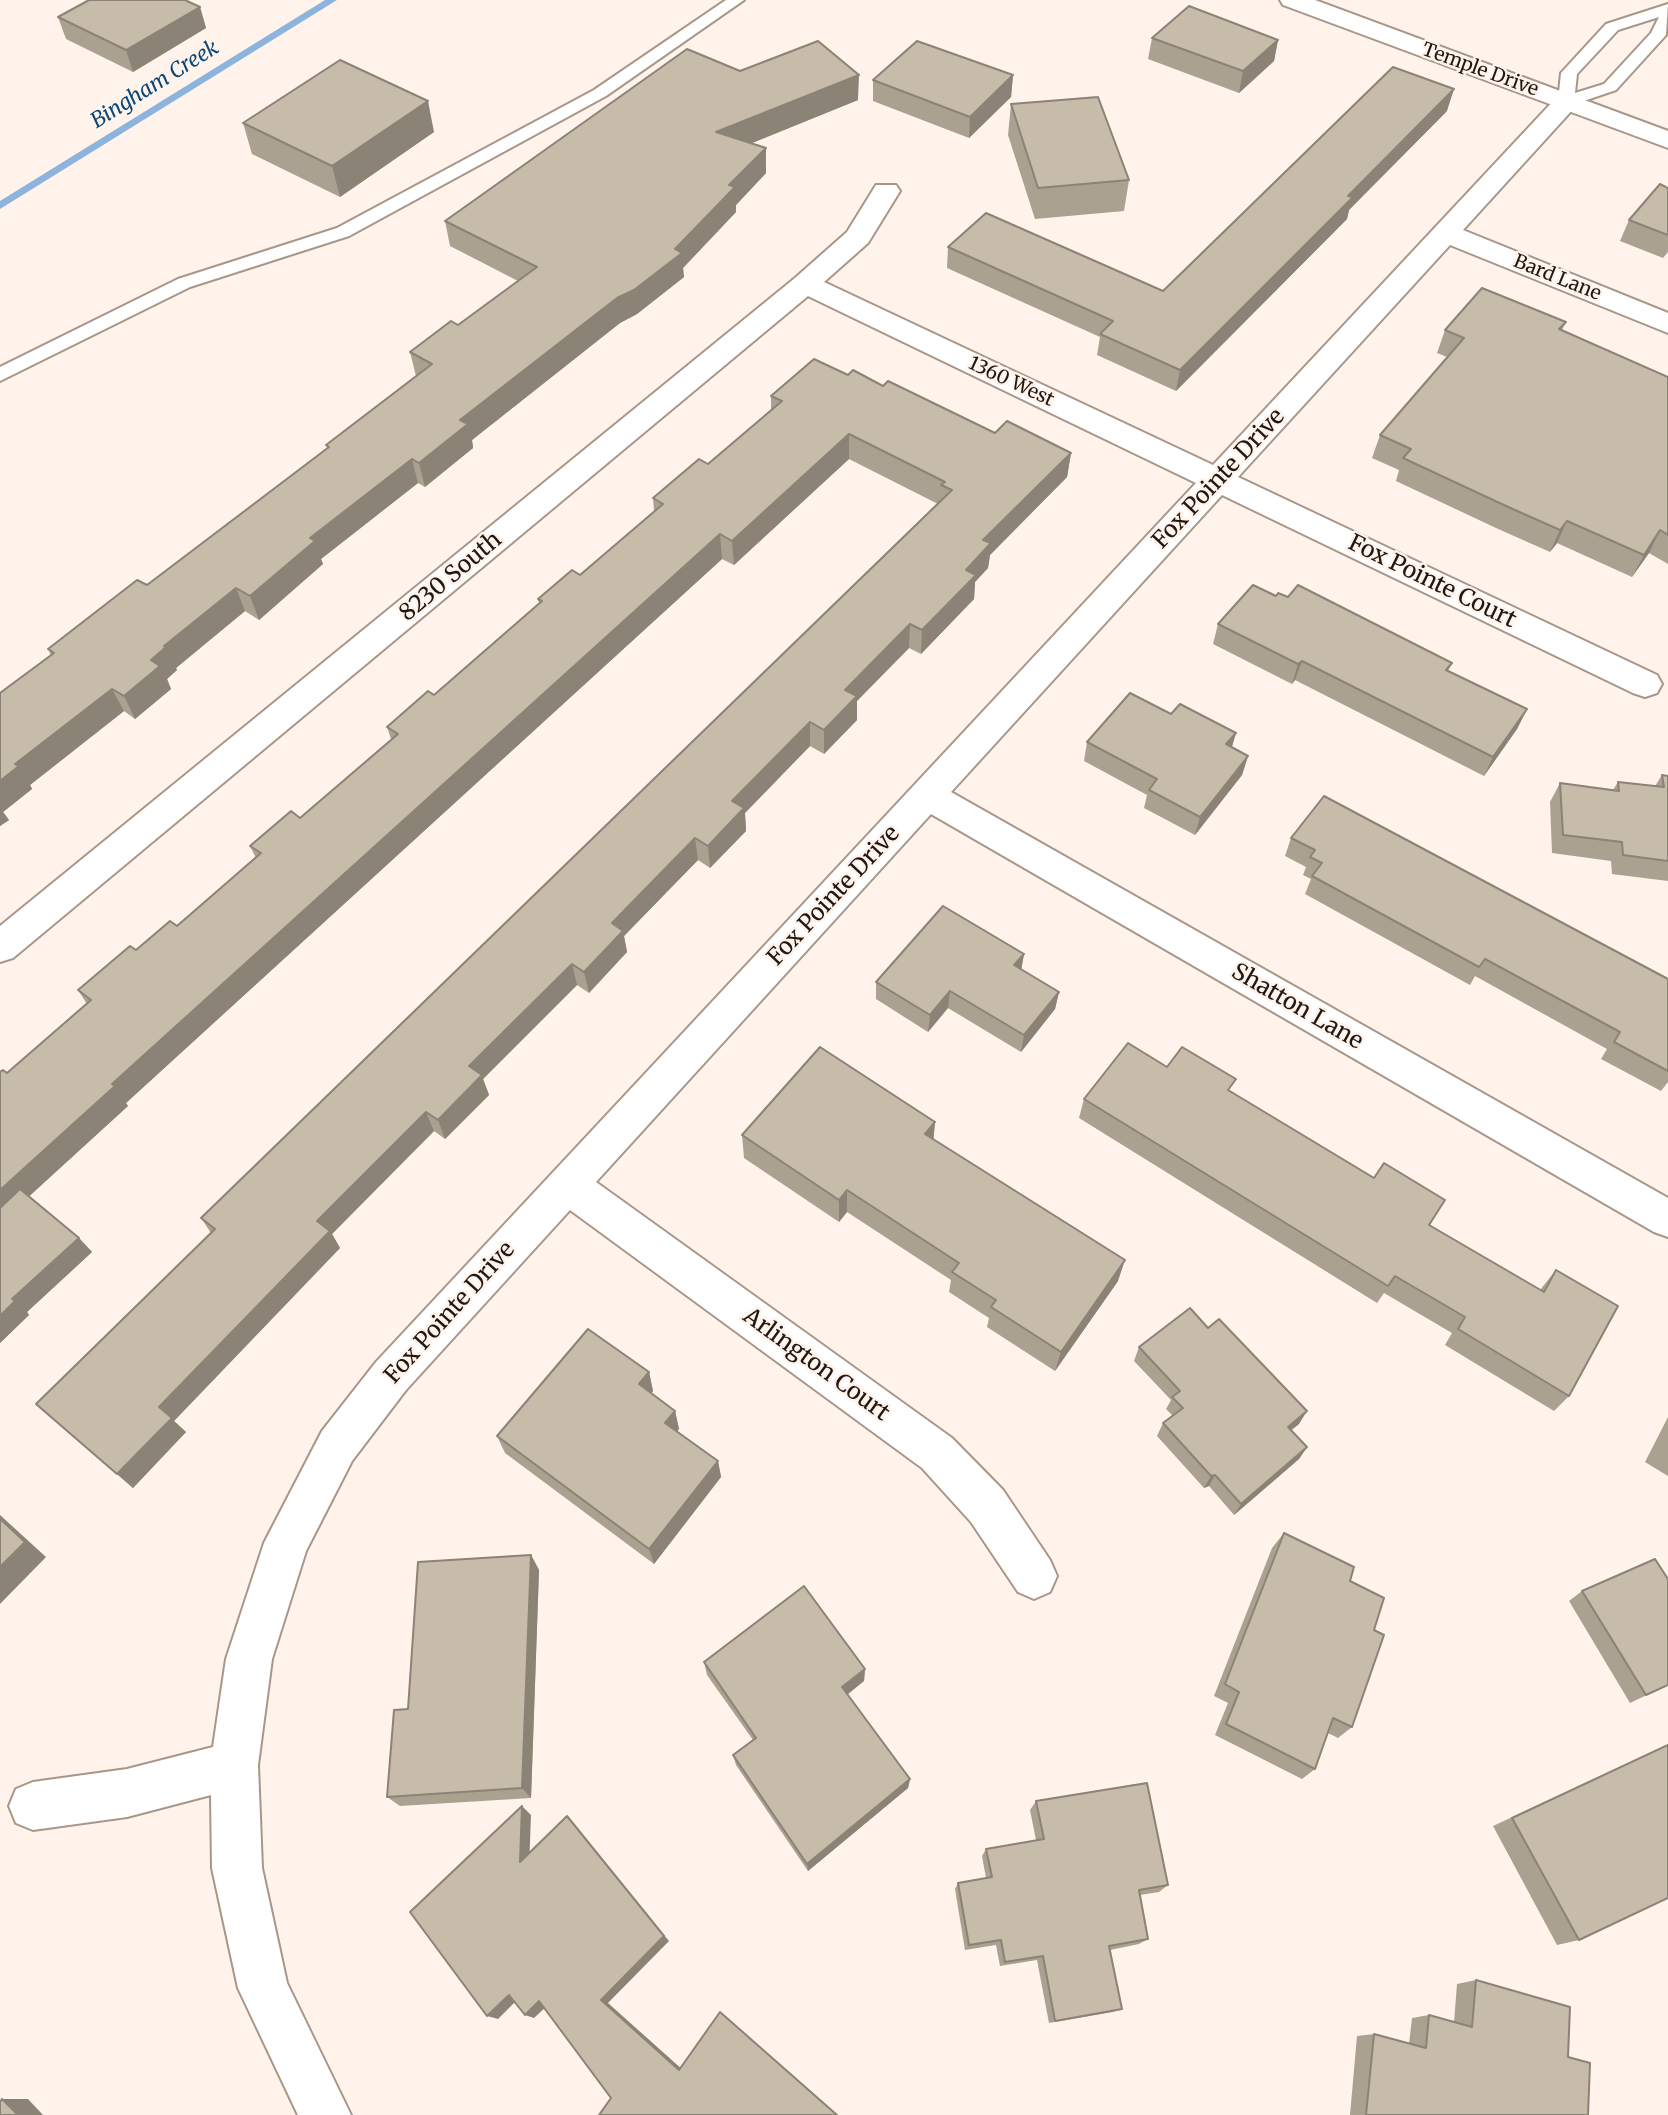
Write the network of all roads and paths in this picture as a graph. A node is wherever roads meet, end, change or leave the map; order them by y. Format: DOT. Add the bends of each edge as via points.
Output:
graph roads {
  1 [pos="736,0"];
  2 [pos="1292,0"];
  3 [pos="1668,9"];
  4 [pos="1668,14"];
  5 [pos="1566,102"];
  6 [pos="1668,140"];
  7 [pos="886,191"];
  8 [pos="1445,233"];
  9 [pos="804,284"];
  10 [pos="1668,324"];
  11 [pos="0,375"];
  12 [pos="1219,480"];
  13 [pos="1645,684"];
  14 [pos="927,795"];
  15 [pos="0,947"];
  16 [pos="568,1185"];
  17 [pos="1668,1219"];
  18 [pos="1034,1576"];
  19 [pos="233,1765"];
  20 [pos="33,1806"];
  21 [pos="325,2115"];
  1 -- 11 [label="lane" via="600,93 343,232 184,283"];
  2 -- 5 [label="street, Temple Drive"];
  3 -- 5 [label="lane" via="1612,27 1569,73"];
  4 -- 5 [label="lane" via="1658,35 1610,87"];
  5 -- 6 [label="street, Temple Drive"];
  5 -- 8 [label="street, Fox Pointe Drive"];
  7 -- 9 [label="street, 8230 South" via="858,237"];
  8 -- 10 [label="street, Bard Lane"];
  8 -- 12 [label="street, Fox Pointe Drive"];
  9 -- 12 [label="street, 1360 West"];
  9 -- 15 [label="street, 8230 South"];
  12 -- 13 [label="street, Fox Pointe Court"];
  12 -- 14 [label="street, Fox Pointe Drive"];
  14 -- 16 [label="street, Fox Pointe Drive"];
  14 -- 17 [label="street, Shatton Lane"];
  16 -- 18 [label="street, Arlington Court" via="937,1453 987,1506"];
  16 -- 19 [label="street, Fox Pointe Drive" via="391,1376 337,1446 282,1556 249,1659"];
  19 -- 20 [label="street" via="127,1793"];
  19 -- 21 [label="street, Fox Pointe Drive" via="237,1868 263,1988"];
}
